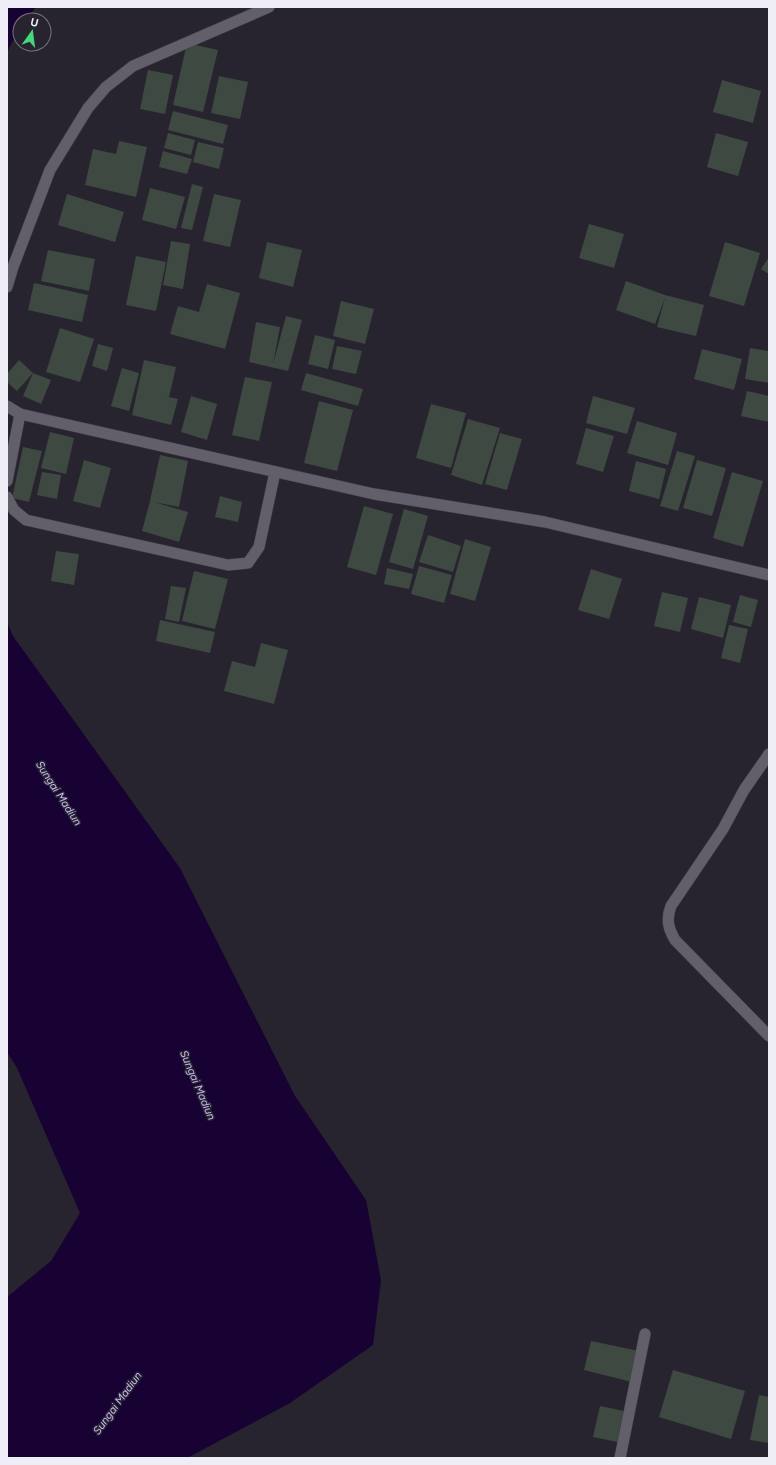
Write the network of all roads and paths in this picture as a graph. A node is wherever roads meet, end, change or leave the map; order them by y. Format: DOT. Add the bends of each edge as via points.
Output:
graph roads {
  1 [pos="269,7"];
  2 [pos="7,287"];
  3 [pos="7,406"];
  4 [pos="20,414"];
  5 [pos="275,472"];
  6 [pos="7,481"];
  7 [pos="7,497"];
  8 [pos="769,575"];
  9 [pos="769,754"];
  10 [pos="769,1036"];
  11 [pos="645,1334"];
  12 [pos="620,1458"];
  1 -- 2 [label="street" via="133,66 106,87 88,108 50,170"];
  3 -- 4 [label="street"];
  4 -- 5 [label="street"];
  4 -- 6 [label="street"];
  5 -- 7 [label="street" via="259,546 248,563 228,565 26,520 14,510"];
  5 -- 8 [label="street" via="374,494 545,522"];
  9 -- 10 [label="street" via="671,906 668,925 675,940"];
  11 -- 12 [label="street"];
}
